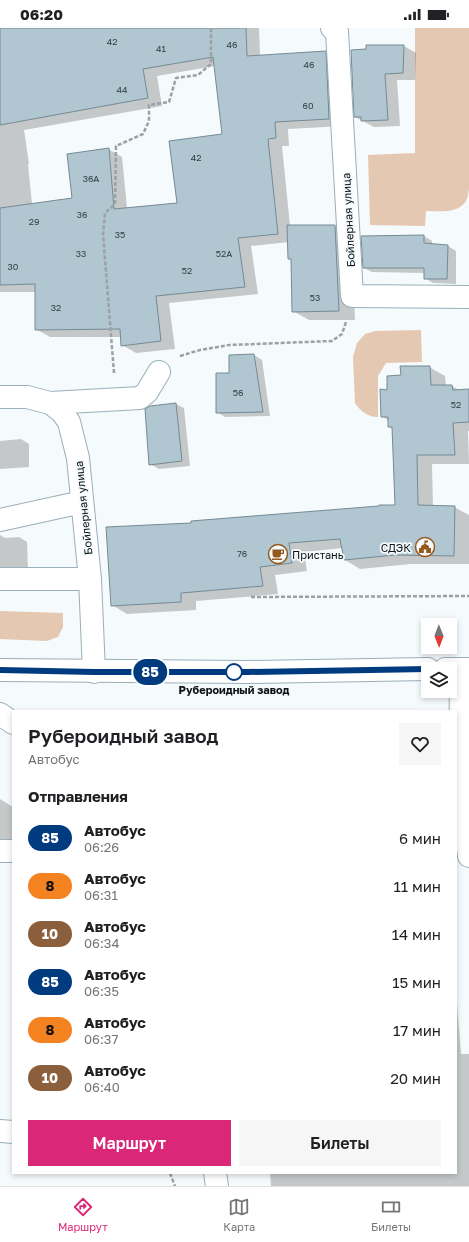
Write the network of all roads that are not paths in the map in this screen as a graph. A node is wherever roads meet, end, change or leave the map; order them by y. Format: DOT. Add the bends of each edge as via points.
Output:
graph roads {
  1 [pos="332,28"];
  2 [pos="469,297"];
  3 [pos="159,372"];
  4 [pos="0,397"];
  5 [pos="50,403"];
  6 [pos="82,502"];
  7 [pos="0,520"];
  8 [pos="0,579"];
  9 [pos="90,579"];
  10 [pos="421,669"];
  11 [pos="458,669"];
  12 [pos="0,670"];
  13 [pos="26,671"];
  14 [pos="94,672"];
  15 [pos="0,684"];
  16 [pos="0,714"];
  17 [pos="0,722"];
  18 [pos="12,722"];
  19 [pos="12,723"];
  20 [pos="462,733"];
  21 [pos="0,851"];
  22 [pos="12,851"];
  23 [pos="469,856"];
  24 [pos="0,1131"];
  25 [pos="12,1132"];
  26 [pos="215,1174"];
  27 [pos="217,1186"];
  1 -- 2 [label="main road, Бойлерная улица" via="336,32 352,296"];
  3 -- 5 [label="main road" via="147,392 140,398"];
  4 -- 5 [label="main road, Бойлерная улица" via="27,398"];
  5 -- 6 [label="main road, Бойлерная улица" via="62,412 69,422 78,458"];
  6 -- 7 [label="main road"];
  6 -- 9 [label="main road, Бойлерная улица"];
  8 -- 9 [label="main road"];
  9 -- 14 [label="main road, Бойлерная улица"];
  10 -- 14 [label="main road"];
  11 -- 20 [label="main road"];
  12 -- 13 [label="main road"];
  13 -- 14 [label="main road"];
  13 -- 15 [label="main road"];
  16 -- 18 [label="main road"];
  17 -- 19 [label="main road"];
  20 -- 23 [label="main road" via="460,789"];
  21 -- 22 [label="main road"];
  24 -- 25 [label="main road"];
  26 -- 27 [label="main road"];
}
